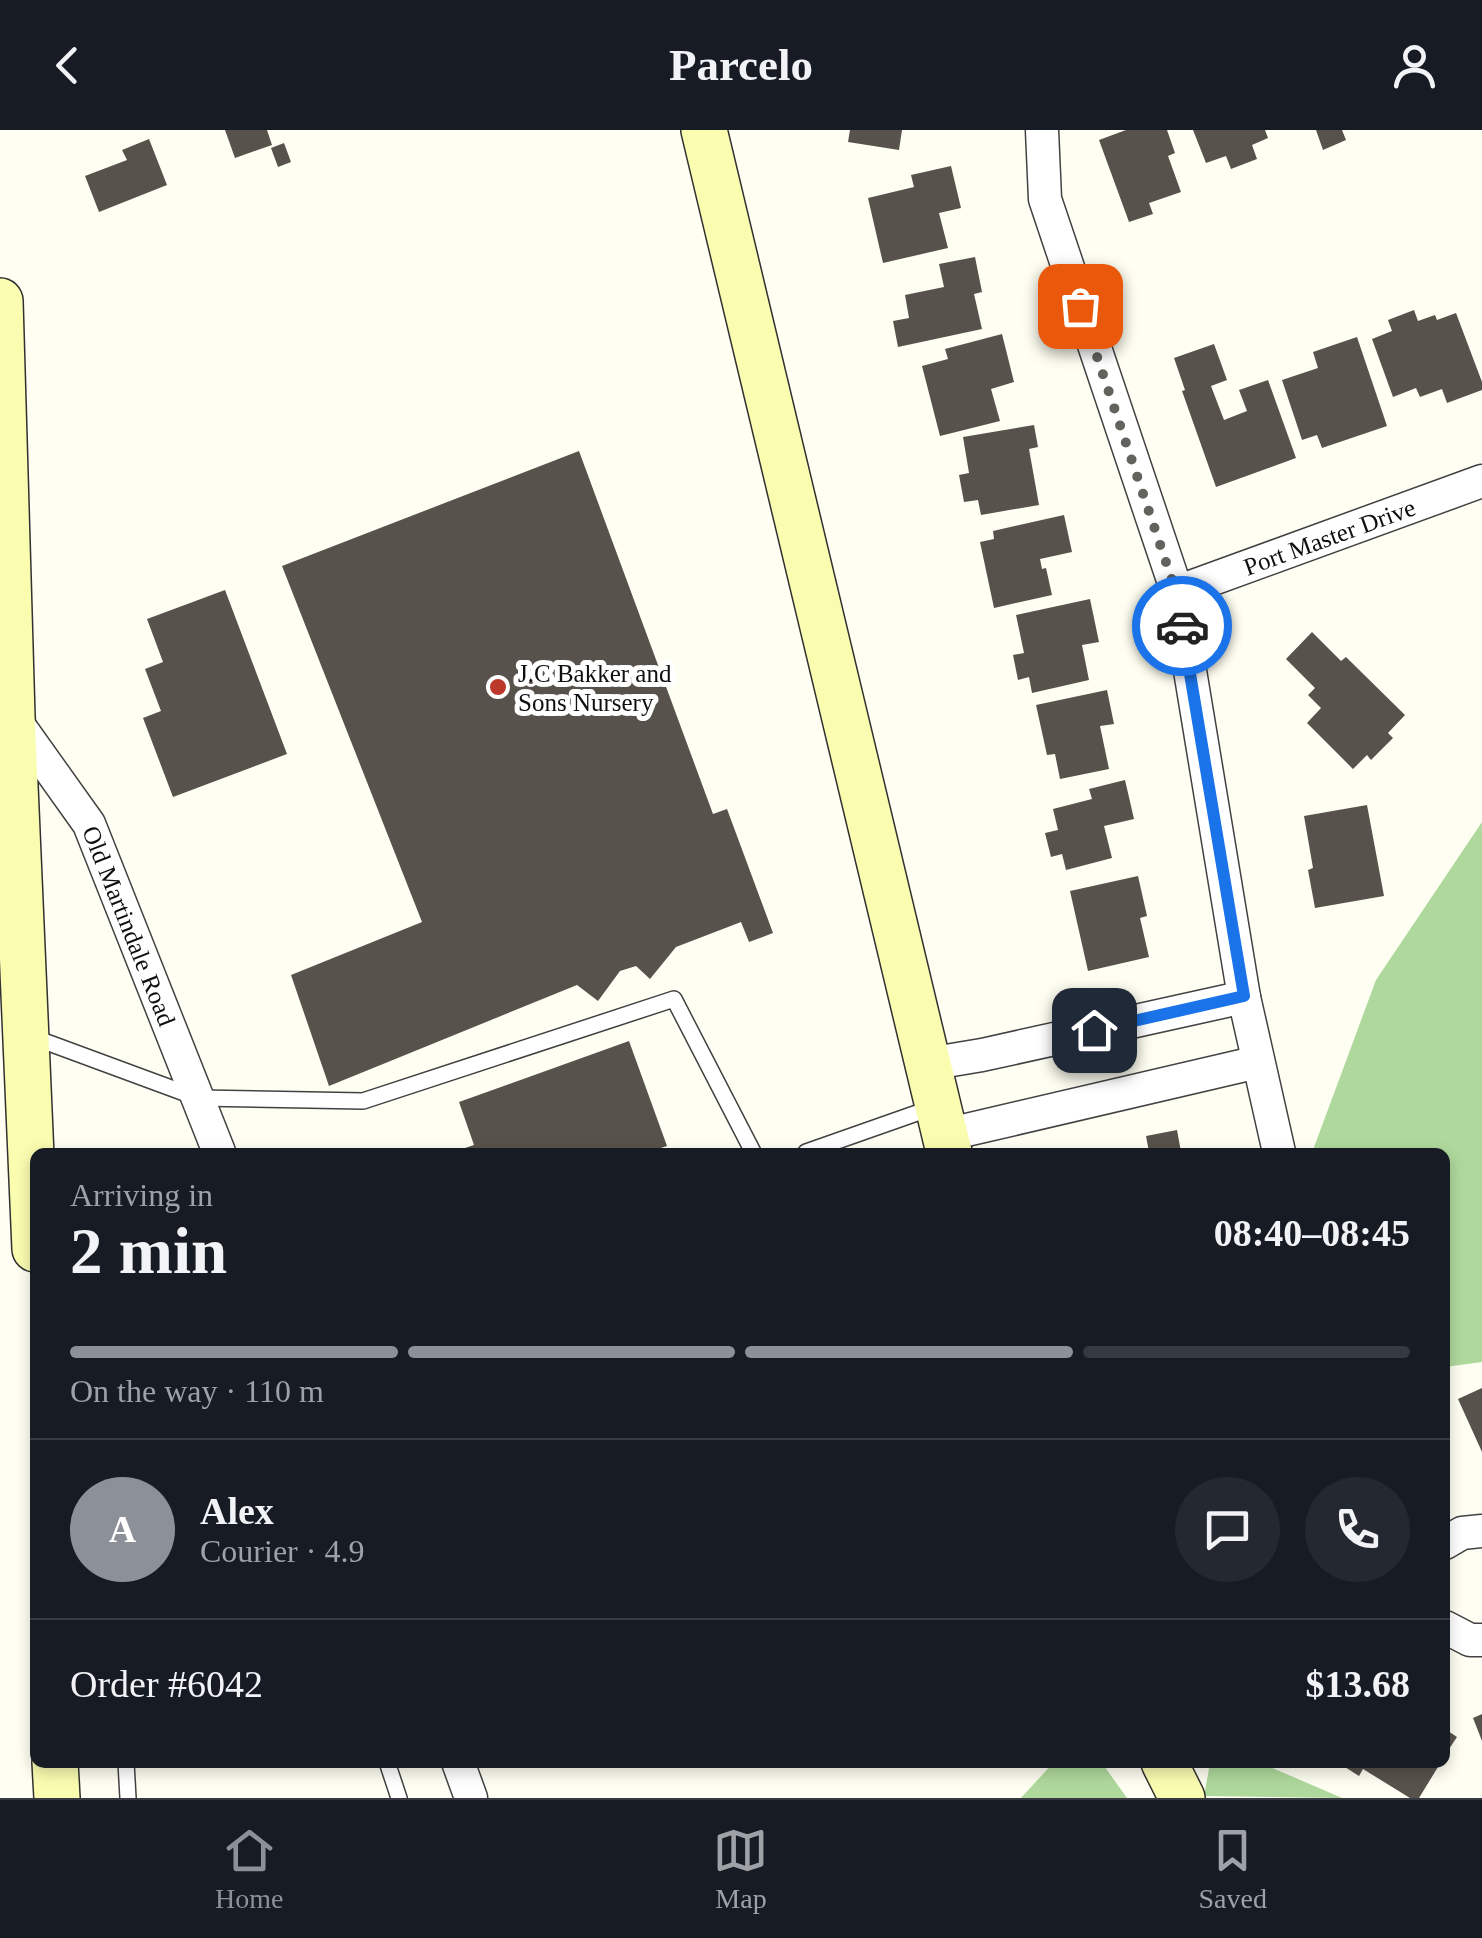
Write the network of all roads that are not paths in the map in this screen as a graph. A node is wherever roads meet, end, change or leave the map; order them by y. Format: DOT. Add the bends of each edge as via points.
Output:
graph roads {
  1 [pos="1042,130"];
  2 [pos="708,149"];
  3 [pos="0,301"];
  4 [pos="1482,481"];
  5 [pos="1176,592"];
  6 [pos="12,716"];
  7 [pos="1244,996"];
  8 [pos="26,1034"];
  9 [pos="1258,1062"];
  10 [pos="198,1098"];
  11 [pos="940,1114"];
  12 [pos="31,1148"];
  13 [pos="217,1148"];
  14 [pos="751,1148"];
  15 [pos="820,1148"];
  16 [pos="1278,1148"];
  17 [pos="1482,1530"];
  18 [pos="1450,1540"];
  19 [pos="1450,1630"];
  20 [pos="1482,1640"];
  21 [pos="56,1768"];
  22 [pos="126,1768"];
  23 [pos="390,1768"];
  24 [pos="460,1768"];
  25 [pos="1167,1768"];
  26 [pos="57,1798"];
  27 [pos="128,1798"];
  28 [pos="398,1798"];
  29 [pos="472,1798"];
  30 [pos="1182,1798"];
  1 -- 5 [label="street" via="1044,200"];
  2 -- 11 [label="main road"];
  3 -- 6 [label="main road"];
  4 -- 5 [label="street, Port Master Drive"];
  5 -- 7 [label="street"];
  6 -- 8 [label="main road"];
  6 -- 10 [label="street, Old Martindale Road" via="89,824"];
  7 -- 9 [label="street"];
  7 -- 11 [label="street" via="982,1056"];
  8 -- 10 [label="lane"];
  8 -- 12 [label="main road"];
  9 -- 11 [label="street"];
  9 -- 16 [label="street"];
  10 -- 13 [label="street, Old Martindale Road"];
  10 -- 14 [label="lane" via="363,1101 674,999"];
  11 -- 15 [label="lane"];
  17 -- 18 [label="street"];
  19 -- 20 [label="street"];
  21 -- 26 [label="main road"];
  22 -- 27 [label="lane"];
  23 -- 28 [label="lane"];
  24 -- 29 [label="street"];
  25 -- 30 [label="main road"];
}
